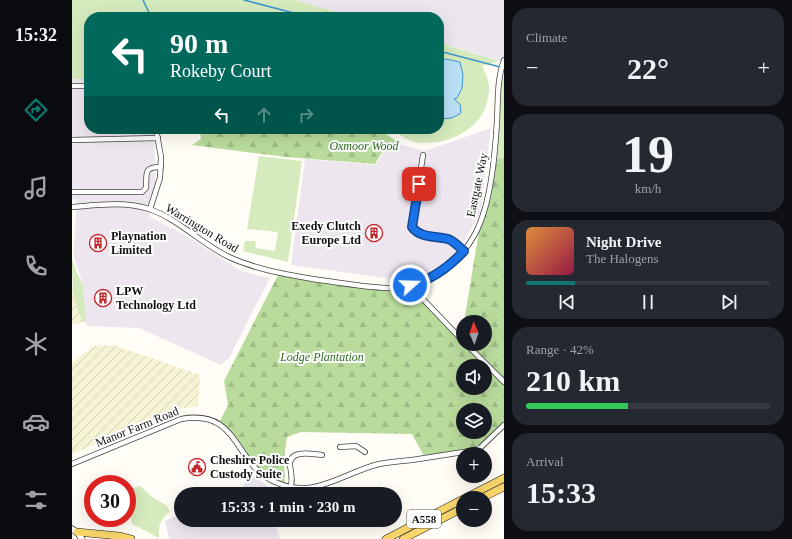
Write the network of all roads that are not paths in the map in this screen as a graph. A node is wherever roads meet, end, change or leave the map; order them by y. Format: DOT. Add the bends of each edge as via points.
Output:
graph roads {
  1 [pos="504,61"];
  2 [pos="72,86"];
  3 [pos="84,86"];
  4 [pos="157,134"];
  5 [pos="158,138"];
  6 [pos="72,140"];
  7 [pos="423,155"];
  8 [pos="161,167"];
  9 [pos="72,192"];
  10 [pos="72,207"];
  11 [pos="150,209"];
  12 [pos="464,251"];
  13 [pos="416,284"];
  14 [pos="421,297"];
  15 [pos="456,334"];
  16 [pos="473,351"];
  17 [pos="504,382"];
  18 [pos="504,425"];
  19 [pos="340,447"];
  20 [pos="365,452"];
  21 [pos="322,455"];
  22 [pos="72,464"];
  23 [pos="504,478"];
  24 [pos="292,487"];
  25 [pos="310,487"];
  26 [pos="504,487"];
  27 [pos="479,491"];
  28 [pos="492,493"];
  29 [pos="456,503"];
  30 [pos="456,512"];
  31 [pos="72,525"];
  32 [pos="75,531"];
  33 [pos="82,539"];
  34 [pos="131,539"];
  35 [pos="386,539"];
  36 [pos="402,539"];
  1 -- 12 [label="street, Eastgate Way" via="499,75 496,138 489,186 482,219"];
  2 -- 3 [label="street"];
  4 -- 5 [label="street"];
  5 -- 6 [label="street"];
  5 -- 8 [label="street"];
  7 -- 12 [label="street" via="412,227 415,232 423,235 450,240"];
  8 -- 9 [label="street" via="152,167 147,171 146,188 142,192"];
  8 -- 11 [label="street"];
  10 -- 11 [label="street, Warrington Road" via="120,204"];
  11 -- 13 [label="street, Warrington Road" via="227,256 261,268 375,288 398,288"];
  12 -- 13 [label="street, Eastgate Way" via="443,270"];
  14 -- 15 [label="street"];
  16 -- 17 [label="street"];
  18 -- 25 [label="street, Manor Farm Road" via="480,448 379,464 320,486"];
  19 -- 20 [label="street" via="356,446"];
  21 -- 24 [label="street" via="296,454 292,457"];
  22 -- 24 [label="street, Manor Farm Road" via="180,419 201,417 219,423 231,434 259,472 274,482"];
  23 -- 27 [label="main road, A558"];
  26 -- 28 [label="main road"];
  29 -- 35 [label="main road, A558"];
  30 -- 36 [label="main road, A558"];
  31 -- 32 [label="street"];
  32 -- 33 [label="street"];
  32 -- 34 [label="main road"];
}
